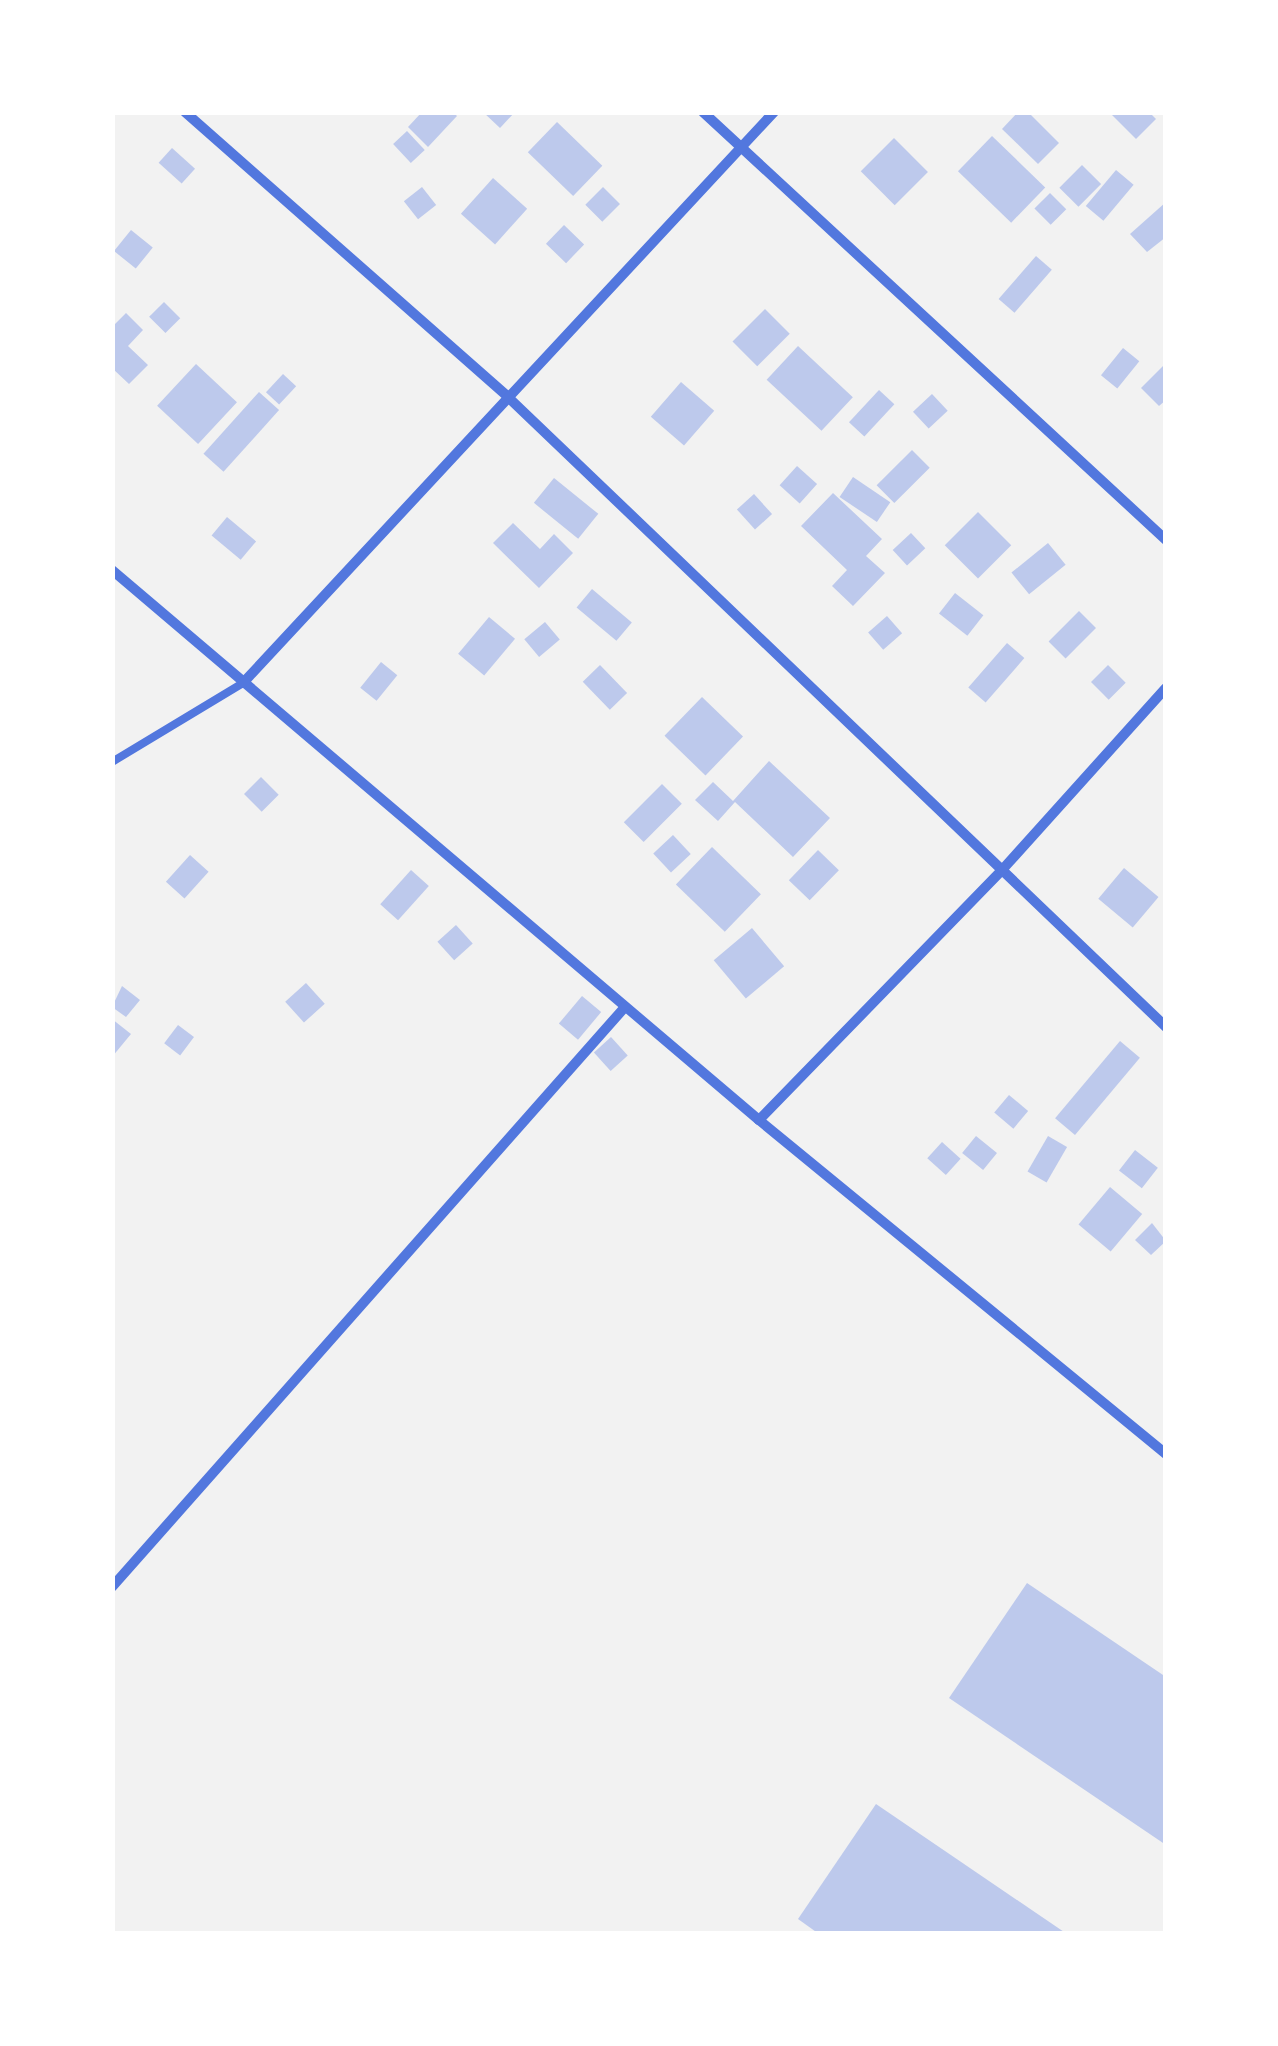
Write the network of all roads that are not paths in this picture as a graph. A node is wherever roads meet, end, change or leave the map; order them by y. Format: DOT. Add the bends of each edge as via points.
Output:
graph roads {
  1 [pos="185,112"];
  2 [pos="703,112"];
  3 [pos="774,112"];
  4 [pos="741,148"];
  5 [pos="509,398"];
  6 [pos="1166,540"];
  7 [pos="112,570"];
  8 [pos="243,684"];
  9 [pos="1166,688"];
  10 [pos="112,762"];
  11 [pos="1002,870"];
  12 [pos="625,1007"];
  13 [pos="1166,1027"];
  14 [pos="759,1120"];
  15 [pos="1166,1454"];
  16 [pos="112,1587"];
  1 -- 5 [label="street"];
  2 -- 4 [label="street"];
  3 -- 4 [label="street"];
  4 -- 5 [label="street"];
  4 -- 6 [label="street"];
  5 -- 8 [label="street"];
  5 -- 11 [label="street"];
  7 -- 8 [label="street"];
  8 -- 10 [label="lane"];
  8 -- 12 [label="street"];
  9 -- 11 [label="street"];
  11 -- 13 [label="street"];
  11 -- 14 [label="street"];
  12 -- 14 [label="street"];
  12 -- 16 [label="street"];
  14 -- 15 [label="street"];
}
